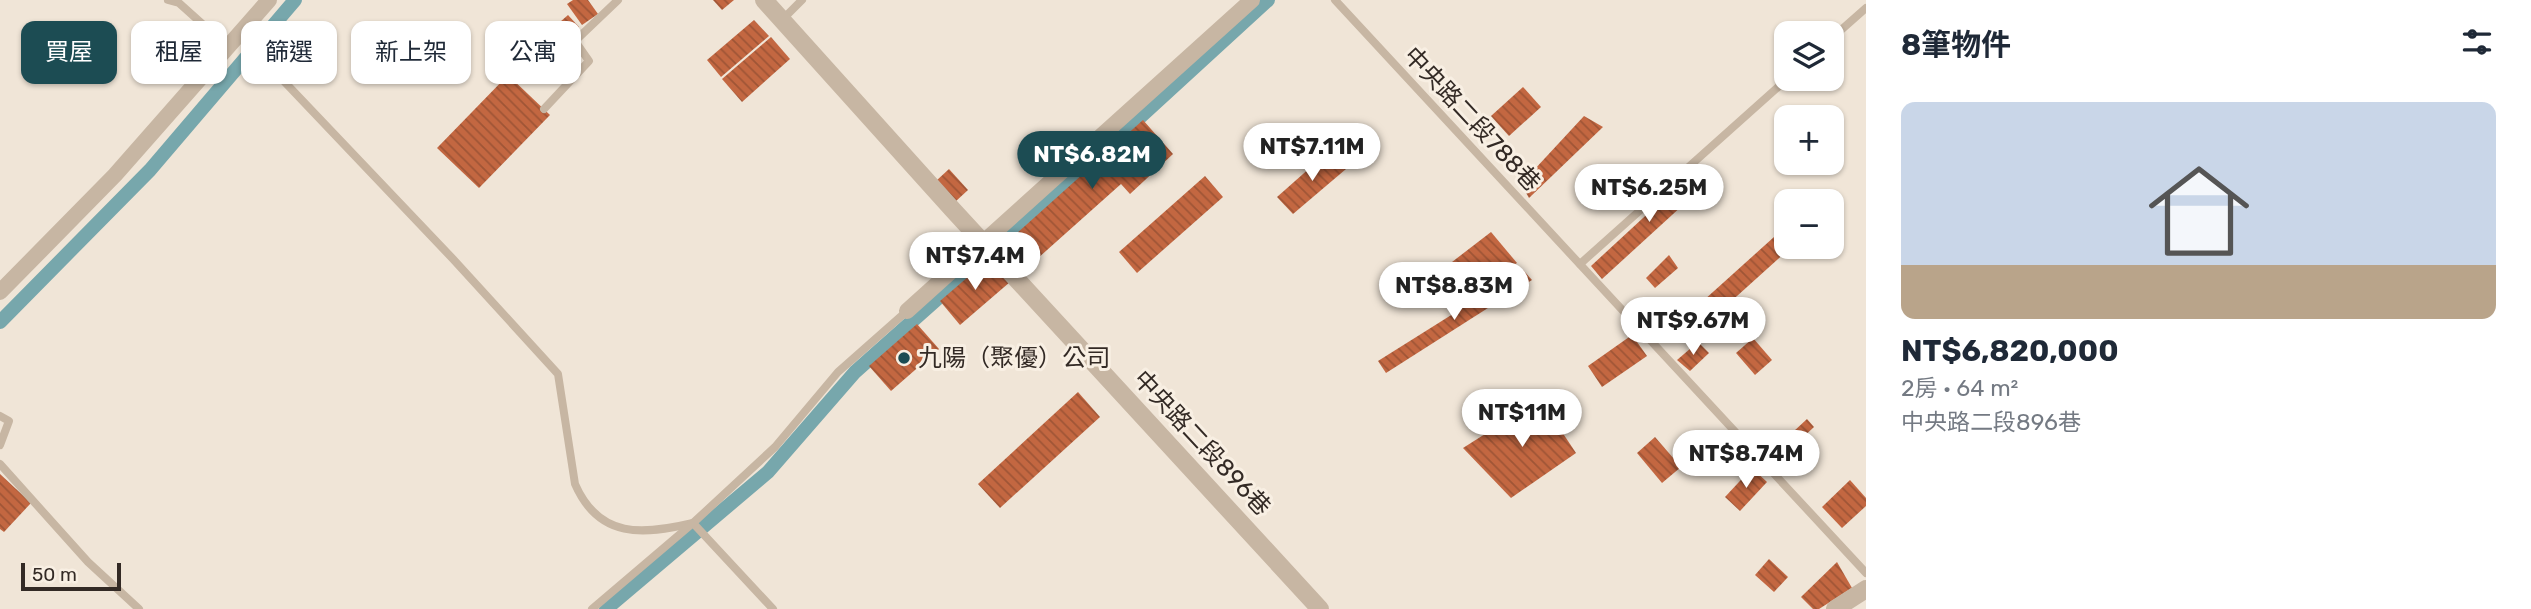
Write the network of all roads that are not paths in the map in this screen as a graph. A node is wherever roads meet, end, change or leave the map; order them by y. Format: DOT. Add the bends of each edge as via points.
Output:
graph roads {
  1 [pos="168,0"];
  2 [pos="269,0"];
  3 [pos="618,0"];
  4 [pos="764,0"];
  5 [pos="802,0"];
  6 [pos="1252,0"];
  7 [pos="1335,0"];
  8 [pos="1866,8"];
  9 [pos="783,19"];
  10 [pos="1844,27"];
  11 [pos="239,34"];
  12 [pos="228,47"];
  13 [pos="1774,91"];
  14 [pos="544,109"];
  15 [pos="982,242"];
  16 [pos="1580,264"];
  17 [pos="0,291"];
  18 [pos="906,311"];
  19 [pos="0,416"];
  20 [pos="0,445"];
  21 [pos="0,464"];
  22 [pos="693,523"];
  23 [pos="1866,573"];
  24 [pos="1866,589"];
  25 [pos="139,609"];
  26 [pos="592,609"];
  27 [pos="773,609"];
  28 [pos="1321,609"];
  29 [pos="1835,609"];
  1 -- 12 [label="lane" via="179,3"];
  2 -- 11 [label="street"];
  3 -- 14 [label="lane" via="575,41 589,61"];
  4 -- 9 [label="street, 中央路二段896巷"];
  5 -- 9 [label="lane"];
  6 -- 15 [label="street"];
  7 -- 16 [label="lane, 中央路二段788巷"];
  8 -- 10 [label="lane"];
  9 -- 15 [label="street, 中央路二段896巷"];
  11 -- 12 [label="street"];
  11 -- 22 [label="lane" via="558,374 575,484 594,513 612,524 644,532"];
  12 -- 17 [label="street" via="115,175"];
  13 -- 16 [label="lane"];
  15 -- 18 [label="street"];
  15 -- 28 [label="street, 中央路二段896巷"];
  16 -- 23 [label="lane, 中央路二段788巷"];
  18 -- 22 [label="lane" via="838,372 775,447"];
  19 -- 20 [label="lane" via="9,421"];
  21 -- 25 [label="lane" via="89,562"];
  22 -- 26 [label="lane"];
  22 -- 27 [label="lane"];
  24 -- 29 [label="street"];
}
